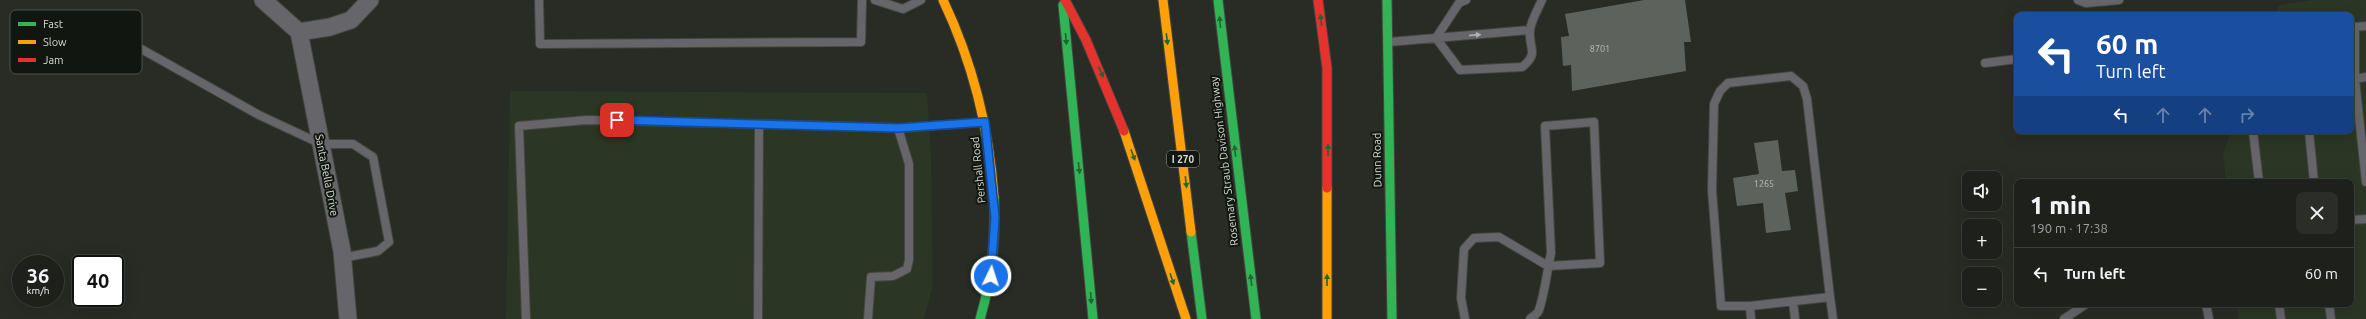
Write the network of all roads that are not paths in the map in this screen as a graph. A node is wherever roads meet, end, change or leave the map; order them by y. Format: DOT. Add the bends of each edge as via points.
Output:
graph roads {
  1 [pos="263,0"];
  2 [pos="370,0"];
  3 [pos="538,0"];
  4 [pos="862,0"];
  5 [pos="875,0"];
  6 [pos="921,0"];
  7 [pos="942,0"];
  8 [pos="1063,0"];
  9 [pos="1163,0"];
  10 [pos="1218,0"];
  11 [pos="1318,0"];
  12 [pos="1387,0"];
  13 [pos="1466,0"];
  14 [pos="1542,0"];
  15 [pos="2078,0"];
  16 [pos="2119,0"];
  17 [pos="2366,26"];
  18 [pos="2354,27"];
  19 [pos="1530,30"];
  20 [pos="299,32"];
  21 [pos="1436,38"];
  22 [pos="1388,42"];
  23 [pos="142,49"];
  24 [pos="2354,53"];
  25 [pos="2014,59"];
  26 [pos="1985,63"];
  27 [pos="2366,78"];
  28 [pos="2355,79"];
  29 [pos="985,122"];
  30 [pos="759,124"];
  31 [pos="898,128"];
  32 [pos="2253,134"];
  33 [pos="2309,134"];
  34 [pos="321,144"];
  35 [pos="2259,179"];
  36 [pos="2314,179"];
  37 [pos="2366,182"];
  38 [pos="2366,219"];
  39 [pos="2354,220"];
  40 [pos="342,258"];
  41 [pos="1548,266"];
  42 [pos="1830,297"];
  43 [pos="1793,301"];
  44 [pos="1750,306"];
  45 [pos="2082,307"];
  46 [pos="2207,307"];
  47 [pos="2279,307"];
  48 [pos="2329,307"];
  49 [pos="348,319"];
  50 [pos="526,319"];
  51 [pos="758,319"];
  52 [pos="868,319"];
  53 [pos="980,319"];
  54 [pos="1093,319"];
  55 [pos="1186,319"];
  56 [pos="1202,319"];
  57 [pos="1256,319"];
  58 [pos="1328,319"];
  59 [pos="1392,319"];
  60 [pos="1465,319"];
  61 [pos="1530,319"];
  62 [pos="1751,319"];
  63 [pos="1795,319"];
  64 [pos="1833,319"];
  65 [pos="2064,319"];
  66 [pos="2209,319"];
  67 [pos="2281,319"];
  68 [pos="2331,319"];
  1 -- 20 [label="street"];
  2 -- 20 [label="street" via="351,20 330,27"];
  3 -- 4 [label="lane" via="540,44 861,42"];
  5 -- 6 [label="lane" via="903,9"];
  7 -- 29 [label="main road, Pershall Road" via="969,61"];
  8 -- 54 [label="main road, one-way"];
  8 -- 55 [label="main road, one-way" via="1086,40 1120,118"];
  9 -- 56 [label="main road, I 270, one-way"];
  57 -- 10 [label="main road, Rosemary Straub Davison Highway, one-way"];
  58 -- 11 [label="main road, one-way" via="1327,68"];
  12 -- 22 [label="main road, Dunn Road"];
  13 -- 21 [label="lane" via="1459,4"];
  14 -- 19 [label="lane"];
  15 -- 16 [label="lane" via="2086,3"];
  17 -- 18 [label="lane"];
  21 -- 19 [label="lane, one-way"];
  19 -- 21 [label="lane" via="1533,54 1522,68 1460,70"];
  20 -- 34 [label="street, Santa Bella Drive"];
  21 -- 22 [label="lane"];
  22 -- 59 [label="main road, Dunn Road"];
  23 -- 34 [label="lane" via="259,115"];
  24 -- 28 [label="lane"];
  25 -- 26 [label="lane"];
  27 -- 28 [label="lane"];
  28 -- 37 [label="lane"];
  29 -- 31 [label="lane"];
  29 -- 53 [label="main road, Pershall Road" via="995,217 991,276"];
  30 -- 31 [label="lane"];
  30 -- 50 [label="lane" via="586,120 520,126"];
  30 -- 51 [label="lane"];
  31 -- 52 [label="lane" via="909,164 909,260 907,269 893,276 871,277"];
  32 -- 35 [label="lane"];
  33 -- 36 [label="lane"];
  34 -- 40 [label="street, Santa Bella Drive"];
  34 -- 40 [label="lane" via="353,144 373,157 389,242 378,250"];
  38 -- 39 [label="lane"];
  40 -- 49 [label="street, Santa Bella Drive"];
  41 -- 41 [label="lane" via="1551,253 1545,126 1594,122 1600,262"];
  41 -- 60 [label="lane" via="1499,237 1474,238 1464,249 1461,298"];
  41 -- 61 [label="lane" via="1538,312"];
  42 -- 43 [label="lane"];
  42 -- 44 [label="lane" via="1807,99 1803,86 1790,76 1728,83 1720,91 1714,104 1712,190 1721,306"];
  42 -- 64 [label="lane"];
  43 -- 44 [label="lane"];
  43 -- 63 [label="lane"];
  44 -- 62 [label="lane"];
  45 -- 65 [label="lane"];
  46 -- 66 [label="lane"];
  47 -- 67 [label="lane"];
  48 -- 68 [label="lane"];
}
